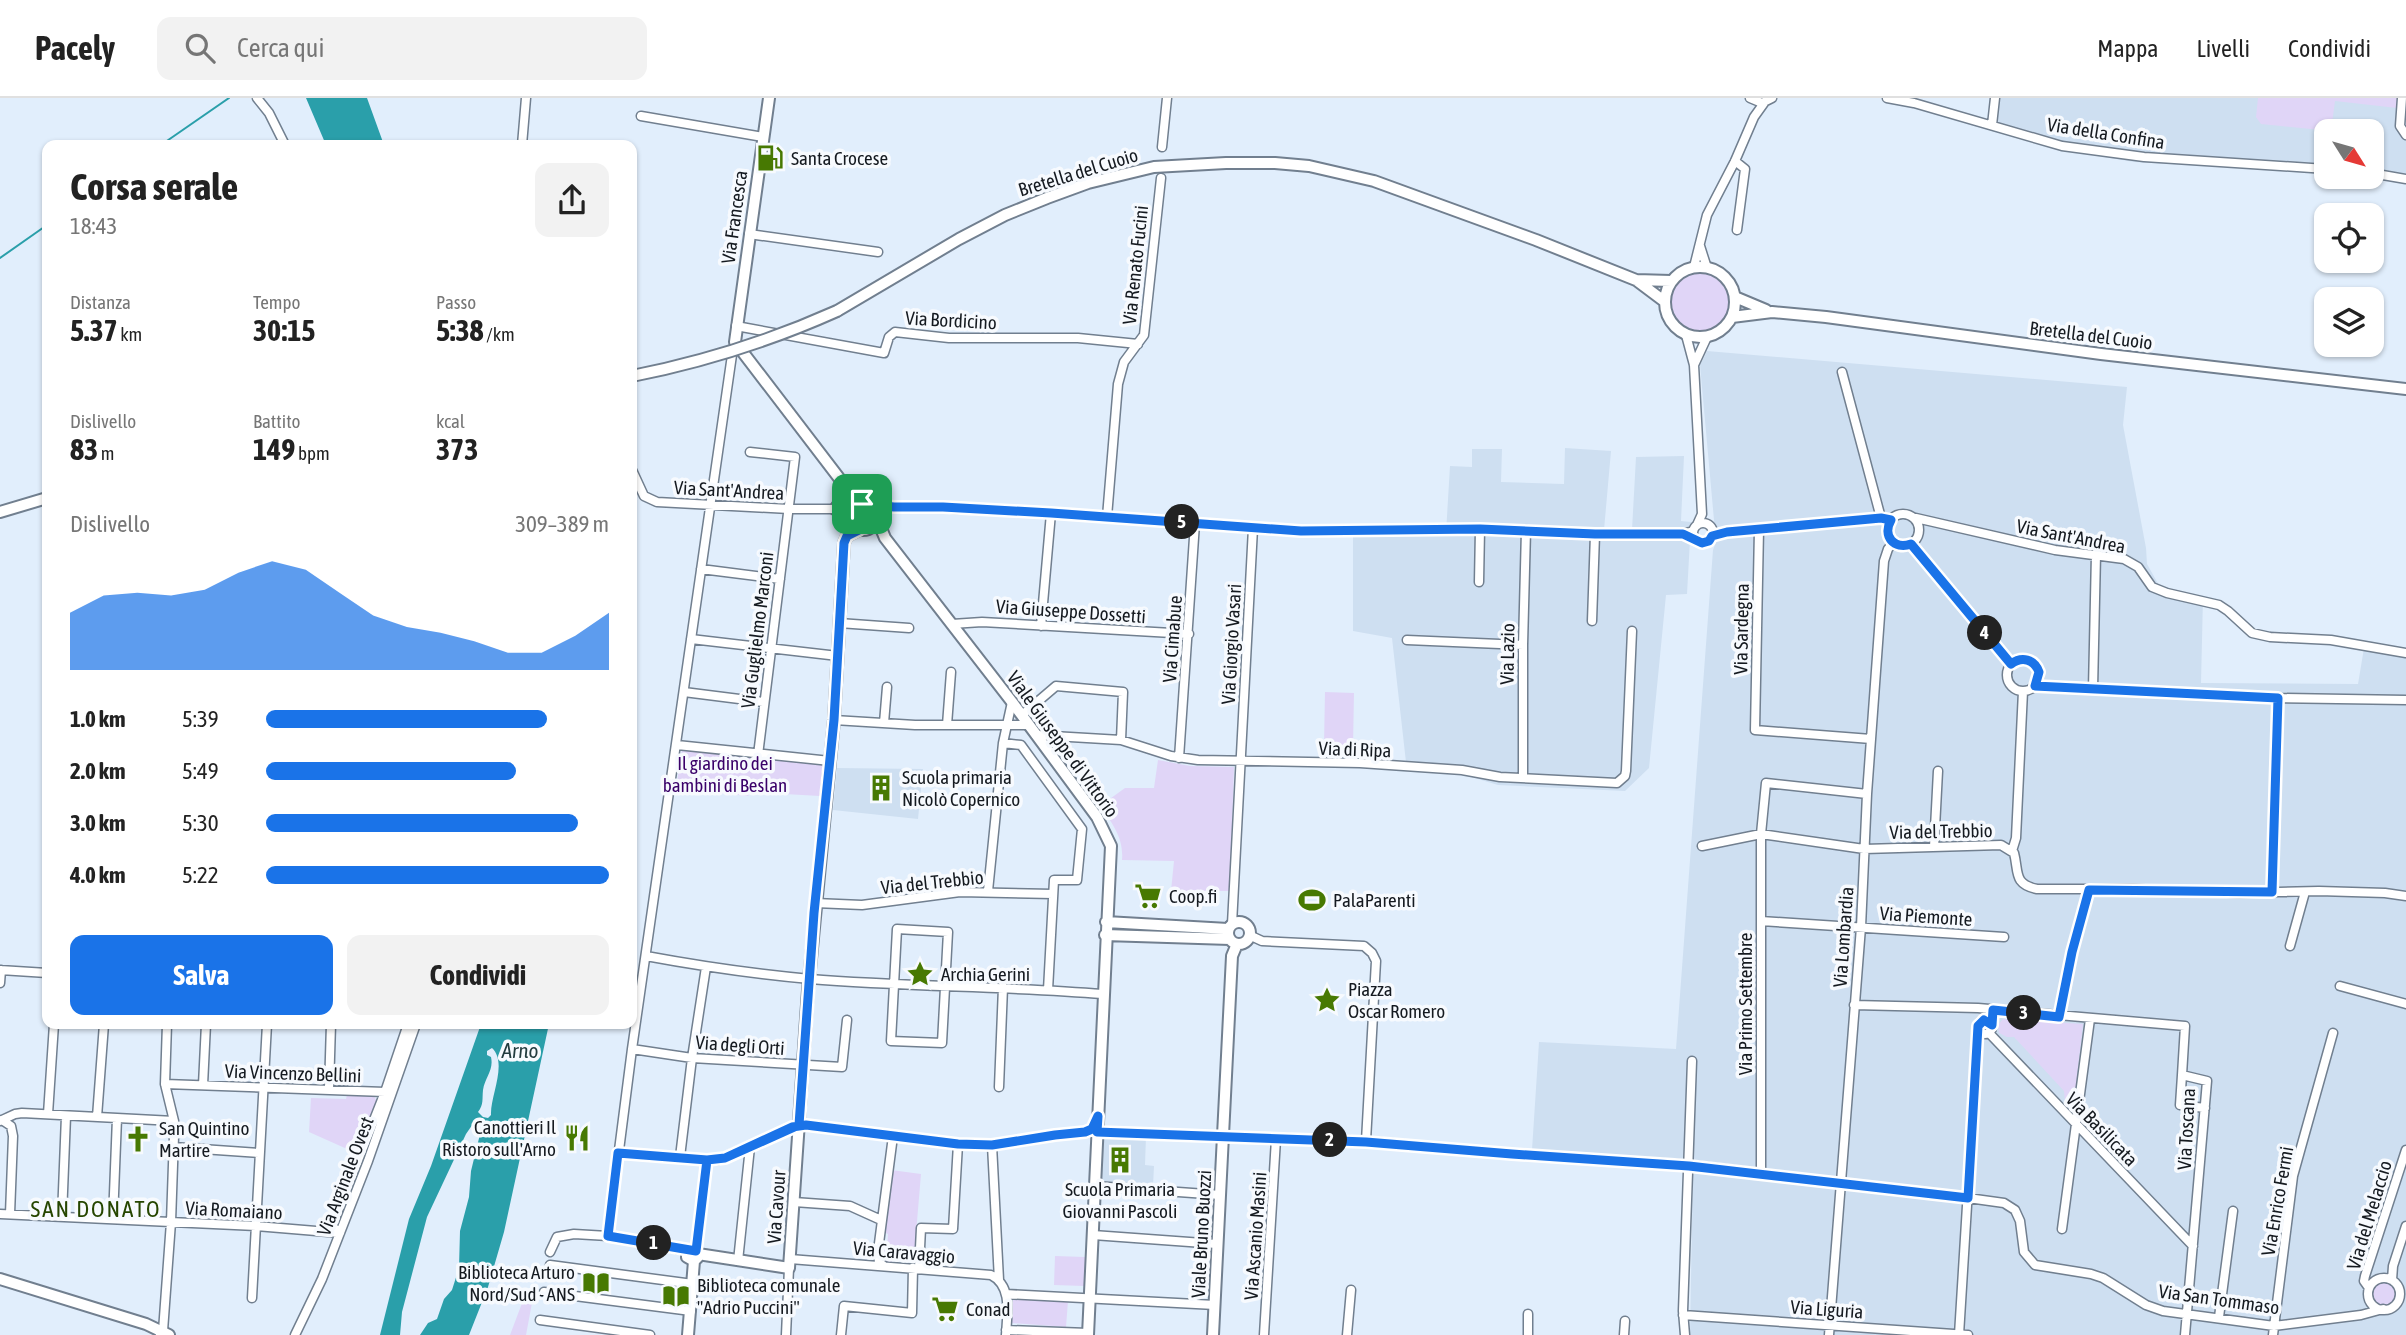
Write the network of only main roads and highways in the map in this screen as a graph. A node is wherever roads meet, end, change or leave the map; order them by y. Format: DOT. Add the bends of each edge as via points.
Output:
graph roads {
  1 [pos="769,98"];
  2 [pos="1636,280"];
  3 [pos="1671,281"];
  4 [pos="1735,297"];
  5 [pos="1664,301"];
  6 [pos="1772,312"];
  7 [pos="1732,317"];
  8 [pos="637,375"];
  9 [pos="2406,389"];
  10 [pos="848,490"];
  11 [pos="42,499"];
  12 [pos="853,508"];
  13 [pos="1,511"];
  14 [pos="876,516"];
  15 [pos="864,529"];
  16 [pos="886,538"];
  17 [pos="1107,922"];
  18 [pos="1233,928"];
  19 [pos="1105,935"];
  20 [pos="0,1279"];
  21 [pos="164,1334"];
  22 [pos="1088,1334"];
  23 [pos="688,1335"];
  24 [pos="1213,1335"];
  1 -- 10 [label="main road, Via Francesca" via="735,342"];
  2 -- 3 [label="main road, Bretella del Cuoio"];
  2 -- 5 [label="main road, Bretella del Cuoio"];
  2 -- 8 [label="main road, Bretella del Cuoio, bridge" via="1374,181 1275,163 1154,167 1088,183 1005,215 837,311 784,334 720,356"];
  3 -- 4 [label="main road, Bretella del Cuoio" via="1695,267 1707,268 1724,276"];
  3 -- 5 [label="main road"];
  4 -- 6 [label="main road, Bretella del Cuoio"];
  4 -- 7 [label="main road"];
  5 -- 7 [label="main road, Bretella del Cuoio" via="1668,319 1686,335 1707,337 1722,330"];
  6 -- 7 [label="main road, Bretella del Cuoio"];
  6 -- 9 [label="main road, Bretella del Cuoio"];
  10 -- 12 [label="main road"];
  10 -- 12 [label="main road" via="844,498"];
  11 -- 13 [label="main road"];
  12 -- 14 [label="main road, Viale Giuseppe di Vittorio"];
  12 -- 15 [label="main road" via="851,523"];
  14 -- 15 [label="main road, Via Cavour" via="874,524"];
  14 -- 16 [label="main road, Viale Giuseppe di Vittorio"];
  15 -- 16 [label="main road, Viale Giuseppe di Vittorio"];
  15 -- 23 [label="main road, Via Cavour" via="845,541 789,1264 694,1254"];
  16 -- 17 [label="main road, Viale Giuseppe di Vittorio" via="1097,817 1108,838 1111,858"];
  17 -- 18 [label="main road"];
  17 -- 19 [label="main road, Viale Giuseppe di Vittorio"];
  18 -- 18 [label="main road" via="1246,941 1250,935 1247,925"];
  18 -- 19 [label="main road"];
  18 -- 24 [label="main road, Viale Bruno Buozzi"];
  19 -- 22 [label="main road, Viale Giuseppe di Vittorio"];
  20 -- 21 [label="main road"];
}
